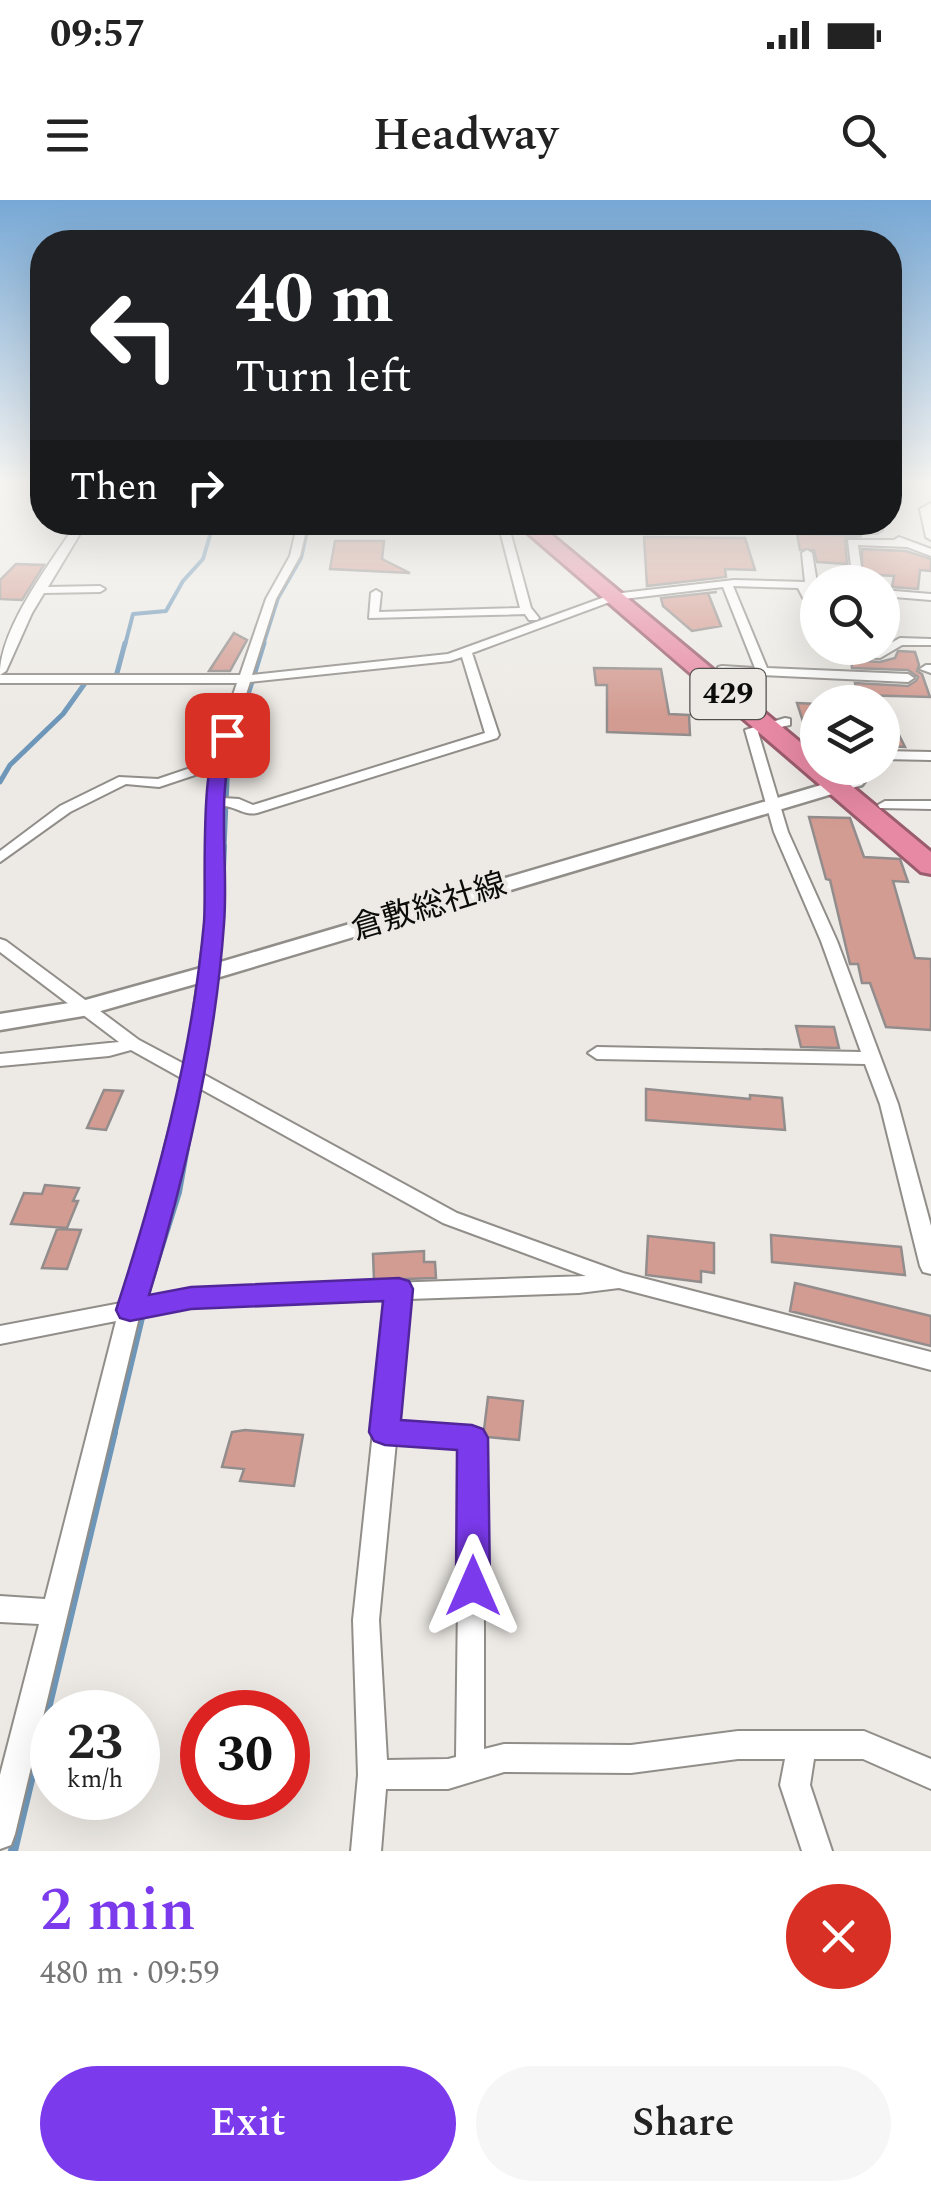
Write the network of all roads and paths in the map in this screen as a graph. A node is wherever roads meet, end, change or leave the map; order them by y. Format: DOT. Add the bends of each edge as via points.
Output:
graph roads {
  1 [pos="58,561"];
  2 [pos="293,561"];
  3 [pos="514,561"];
  4 [pos="576,561"];
  5 [pos="585,561"];
  6 [pos="728,584"];
  7 [pos="800,585"];
  8 [pos="100,589"];
  9 [pos="40,590"];
  10 [pos="376,593"];
  11 [pos="900,594"];
  12 [pos="622,596"];
  13 [pos="931,597"];
  14 [pos="528,611"];
  15 [pos="542,624"];
  16 [pos="900,641"];
  17 [pos="931,642"];
  18 [pos="467,654"];
  19 [pos="762,669"];
  20 [pos="722,670"];
  21 [pos="0,671"];
  22 [pos="251,678"];
  23 [pos="908,678"];
  24 [pos="0,679"];
  25 [pos="776,724"];
  26 [pos="800,738"];
  27 [pos="800,743"];
  28 [pos="900,755"];
  29 [pos="931,756"];
  30 [pos="217,763"];
  31 [pos="825,785"];
  32 [pos="851,785"];
  33 [pos="855,785"];
  34 [pos="221,801"];
  35 [pos="773,804"];
  36 [pos="885,805"];
  37 [pos="931,805"];
  38 [pos="931,843"];
  39 [pos="0,858"];
  40 [pos="931,866"];
  41 [pos="0,944"];
  42 [pos="204,974"];
  43 [pos="82,1008"];
  44 [pos="0,1022"];
  45 [pos="133,1044"];
  46 [pos="597,1053"];
  47 [pos="872,1058"];
  48 [pos="0,1060"];
  49 [pos="197,1081"];
  50 [pos="931,1266"];
  51 [pos="620,1280"];
  52 [pos="399,1289"];
  53 [pos="130,1310"];
  54 [pos="0,1335"];
  55 [pos="931,1361"];
  56 [pos="385,1432"];
  57 [pos="0,1608"];
  58 [pos="56,1612"];
  59 [pos="802,1745"];
  60 [pos="470,1768"];
  61 [pos="931,1774"];
  62 [pos="373,1775"];
  63 [pos="0,1834"];
  64 [pos="366,1851"];
  65 [pos="816,1851"];
  1 -- 9 [label="street"];
  2 -- 22 [label="street" via="272,599"];
  3 -- 14 [label="street"];
  4 -- 12 [label="highway, 429"];
  5 -- 12 [label="highway, 429"];
  6 -- 7 [label="street"];
  6 -- 12 [label="street"];
  6 -- 19 [label="street"];
  8 -- 9 [label="street"];
  9 -- 21 [label="street"];
  10 -- 14 [label="street" via="373,616"];
  11 -- 13 [label="street"];
  12 -- 15 [label="street"];
  12 -- 20 [label="highway, 429"];
  12 -- 25 [label="highway, 429"];
  14 -- 15 [label="street"];
  15 -- 18 [label="street"];
  16 -- 17 [label="street"];
  18 -- 22 [label="street"];
  18 -- 34 [label="street" via="492,735 252,810"];
  19 -- 20 [label="street"];
  19 -- 23 [label="street"];
  20 -- 25 [label="highway, 429"];
  22 -- 24 [label="street"];
  22 -- 30 [label="street"];
  25 -- 26 [label="highway, 429"];
  25 -- 27 [label="highway, 429"];
  25 -- 35 [label="street" via="751,730"];
  28 -- 29 [label="street"];
  30 -- 34 [label="street"];
  30 -- 39 [label="street" via="159,783 124,780 65,809"];
  31 -- 35 [label="main road, 倉敷総社線"];
  32 -- 40 [label="highway, 429"];
  33 -- 36 [label="highway, 429"];
  34 -- 42 [label="street"];
  35 -- 42 [label="main road, 倉敷総社線"];
  35 -- 47 [label="street"];
  36 -- 37 [label="street"];
  36 -- 38 [label="highway, 429"];
  41 -- 43 [label="street"];
  42 -- 43 [label="main road, 倉敷総社線"];
  42 -- 49 [label="street"];
  43 -- 44 [label="main road, 倉敷総社線"];
  43 -- 45 [label="street"];
  45 -- 48 [label="street"];
  45 -- 49 [label="street"];
  46 -- 47 [label="street"];
  47 -- 50 [label="street"];
  49 -- 51 [label="street" via="450,1218"];
  49 -- 53 [label="street"];
  51 -- 52 [label="street"];
  51 -- 55 [label="street"];
  52 -- 53 [label="street" via="191,1298"];
  52 -- 56 [label="street"];
  53 -- 54 [label="street"];
  53 -- 58 [label="street"];
  56 -- 60 [label="street" via="472,1438"];
  56 -- 62 [label="street" via="366,1620"];
  57 -- 58 [label="street"];
  58 -- 63 [label="street"];
  59 -- 60 [label="street" via="738,1745 631,1759 504,1758"];
  59 -- 61 [label="street" via="864,1745"];
  59 -- 65 [label="street" via="795,1785"];
  60 -- 62 [label="street"];
  62 -- 64 [label="street"];
}
